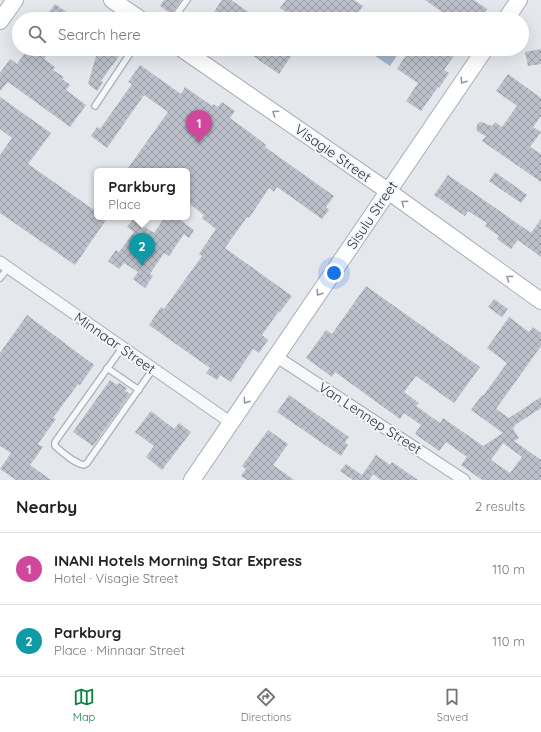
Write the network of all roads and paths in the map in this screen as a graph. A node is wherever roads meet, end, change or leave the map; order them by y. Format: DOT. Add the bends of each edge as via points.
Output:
graph roads {
  1 [pos="15,0"];
  2 [pos="112,0"];
  3 [pos="187,0"];
  4 [pos="519,0"];
  5 [pos="130,12"];
  6 [pos="178,12"];
  7 [pos="511,12"];
  8 [pos="0,21"];
  9 [pos="128,56"];
  10 [pos="192,56"];
  11 [pos="480,56"];
  12 [pos="95,106"];
  13 [pos="388,191"];
  14 [pos="4,265"];
  15 [pos="0,278"];
  16 [pos="541,301"];
  17 [pos="122,348"];
  18 [pos="277,357"];
  19 [pos="107,368"];
  20 [pos="153,369"];
  21 [pos="139,390"];
  22 [pos="230,422"];
  23 [pos="192,480"];
  24 [pos="464,480"];
  1 -- 8 [label="street"];
  2 -- 5 [label="street"];
  3 -- 6 [label="lane"];
  4 -- 7 [label="street"];
  9 -- 12 [label="lane"];
  13 -- 10 [label="street, Visagie Street, one-way"];
  11 -- 13 [label="street, Sisulu Street, one-way"];
  16 -- 13 [label="street, Visagie Street, one-way"];
  13 -- 18 [label="street, Sisulu Street, one-way"];
  14 -- 15 [label="lane"];
  14 -- 17 [label="street, Minnaar Street"];
  17 -- 19 [label="lane"];
  17 -- 20 [label="street, Minnaar Street"];
  18 -- 22 [label="street, Sisulu Street, one-way"];
  18 -- 24 [label="street, Van Lennep Street"];
  19 -- 21 [label="lane"];
  19 -- 21 [label="lane" via="55,442 55,446 73,460 79,464 87,463"];
  20 -- 21 [label="lane"];
  20 -- 22 [label="street, Minnaar Street"];
  22 -- 23 [label="street, Sisulu Street"];
}
